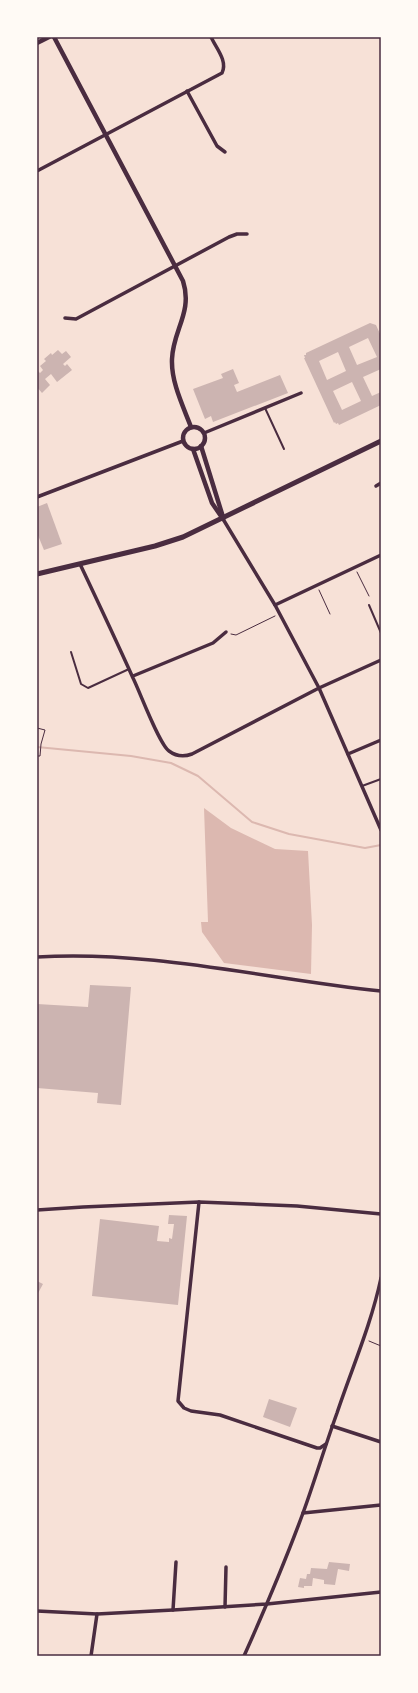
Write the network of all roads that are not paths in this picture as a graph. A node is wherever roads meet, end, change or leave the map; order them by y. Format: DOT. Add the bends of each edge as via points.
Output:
graph roads {
  1 [pos="49,37"];
  2 [pos="54,37"];
  3 [pos="211,37"];
  4 [pos="37,43"];
  5 [pos="187,92"];
  6 [pos="105,134"];
  7 [pos="225,152"];
  8 [pos="37,171"];
  9 [pos="248,234"];
  10 [pos="176,266"];
  11 [pos="65,318"];
  12 [pos="302,393"];
  13 [pos="265,408"];
  14 [pos="191,427"];
  15 [pos="204,433"];
  16 [pos="183,440"];
  17 [pos="381,441"];
  18 [pos="201,446"];
  19 [pos="194,449"];
  20 [pos="284,449"];
  21 [pos="381,483"];
  22 [pos="376,486"];
  23 [pos="37,497"];
  24 [pos="223,519"];
  25 [pos="381,555"];
  26 [pos="80,564"];
  27 [pos="37,574"];
  28 [pos="275,605"];
  29 [pos="368,605"];
  30 [pos="226,632"];
  31 [pos="381,633"];
  32 [pos="71,652"];
  33 [pos="381,660"];
  34 [pos="129,669"];
  35 [pos="133,676"];
  36 [pos="319,688"];
  37 [pos="381,740"];
  38 [pos="348,754"];
  39 [pos="381,779"];
  40 [pos="362,786"];
  41 [pos="381,830"];
  42 [pos="37,957"];
  43 [pos="381,990"];
  44 [pos="199,1202"];
  45 [pos="37,1210"];
  46 [pos="381,1214"];
  47 [pos="381,1278"];
  48 [pos="379,1299"];
  49 [pos="332,1426"];
  50 [pos="381,1442"];
  51 [pos="326,1443"];
  52 [pos="381,1505"];
  53 [pos="303,1513"];
  54 [pos="176,1562"];
  55 [pos="226,1567"];
  56 [pos="381,1592"];
  57 [pos="267,1604"];
  58 [pos="225,1607"];
  59 [pos="173,1610"];
  60 [pos="37,1611"];
  61 [pos="98,1614"];
  62 [pos="91,1656"];
  63 [pos="244,1656"];
  1 -- 4 [label="street"];
  2 -- 6 [label="street"];
  3 -- 5 [label="street" via="224,61 224,69"];
  5 -- 6 [label="street"];
  5 -- 7 [label="street" via="217,146"];
  6 -- 8 [label="street"];
  6 -- 10 [label="street"];
  9 -- 10 [label="street" via="237,234"];
  10 -- 11 [label="street" via="76,319"];
  10 -- 14 [label="street" via="185,287 186,303 185,315 172,355 172,368"];
  12 -- 13 [label="street"];
  13 -- 15 [label="street"];
  13 -- 20 [label="lane"];
  14 -- 15 [label="street" via="198,428"];
  14 -- 16 [label="street" via="184,433"];
  15 -- 18 [label="street" via="205,440"];
  16 -- 19 [label="street" via="187,447"];
  16 -- 23 [label="street"];
  17 -- 24 [label="main road"];
  18 -- 19 [label="street"];
  18 -- 24 [label="street"];
  19 -- 24 [label="street" via="212,503"];
  21 -- 22 [label="street"];
  24 -- 26 [label="main road" via="178,538"];
  24 -- 28 [label="street"];
  25 -- 28 [label="street"];
  26 -- 27 [label="main road"];
  26 -- 34 [label="street"];
  28 -- 36 [label="street"];
  29 -- 31 [label="lane"];
  30 -- 35 [label="street" via="213,643"];
  32 -- 34 [label="lane" via="81,684 88,688"];
  33 -- 36 [label="street"];
  34 -- 35 [label="street"];
  35 -- 36 [label="street" via="165,747 174,754 185,757"];
  36 -- 38 [label="street"];
  37 -- 38 [label="street"];
  38 -- 40 [label="street"];
  39 -- 40 [label="lane"];
  40 -- 41 [label="street"];
  42 -- 43 [label="street" via="107,955"];
  44 -- 45 [label="street"];
  44 -- 46 [label="street" via="298,1206"];
  44 -- 51 [label="street" via="178,1401 191,1411 220,1415 317,1448"];
  47 -- 48 [label="street"];
  48 -- 49 [label="street"];
  49 -- 50 [label="street"];
  49 -- 51 [label="street"];
  51 -- 53 [label="street"];
  52 -- 53 [label="street"];
  53 -- 57 [label="street"];
  54 -- 59 [label="street"];
  55 -- 58 [label="street"];
  56 -- 57 [label="street"];
  57 -- 58 [label="street"];
  57 -- 63 [label="street"];
  58 -- 59 [label="street"];
  59 -- 61 [label="street"];
  60 -- 61 [label="street"];
  61 -- 62 [label="street"];
}
